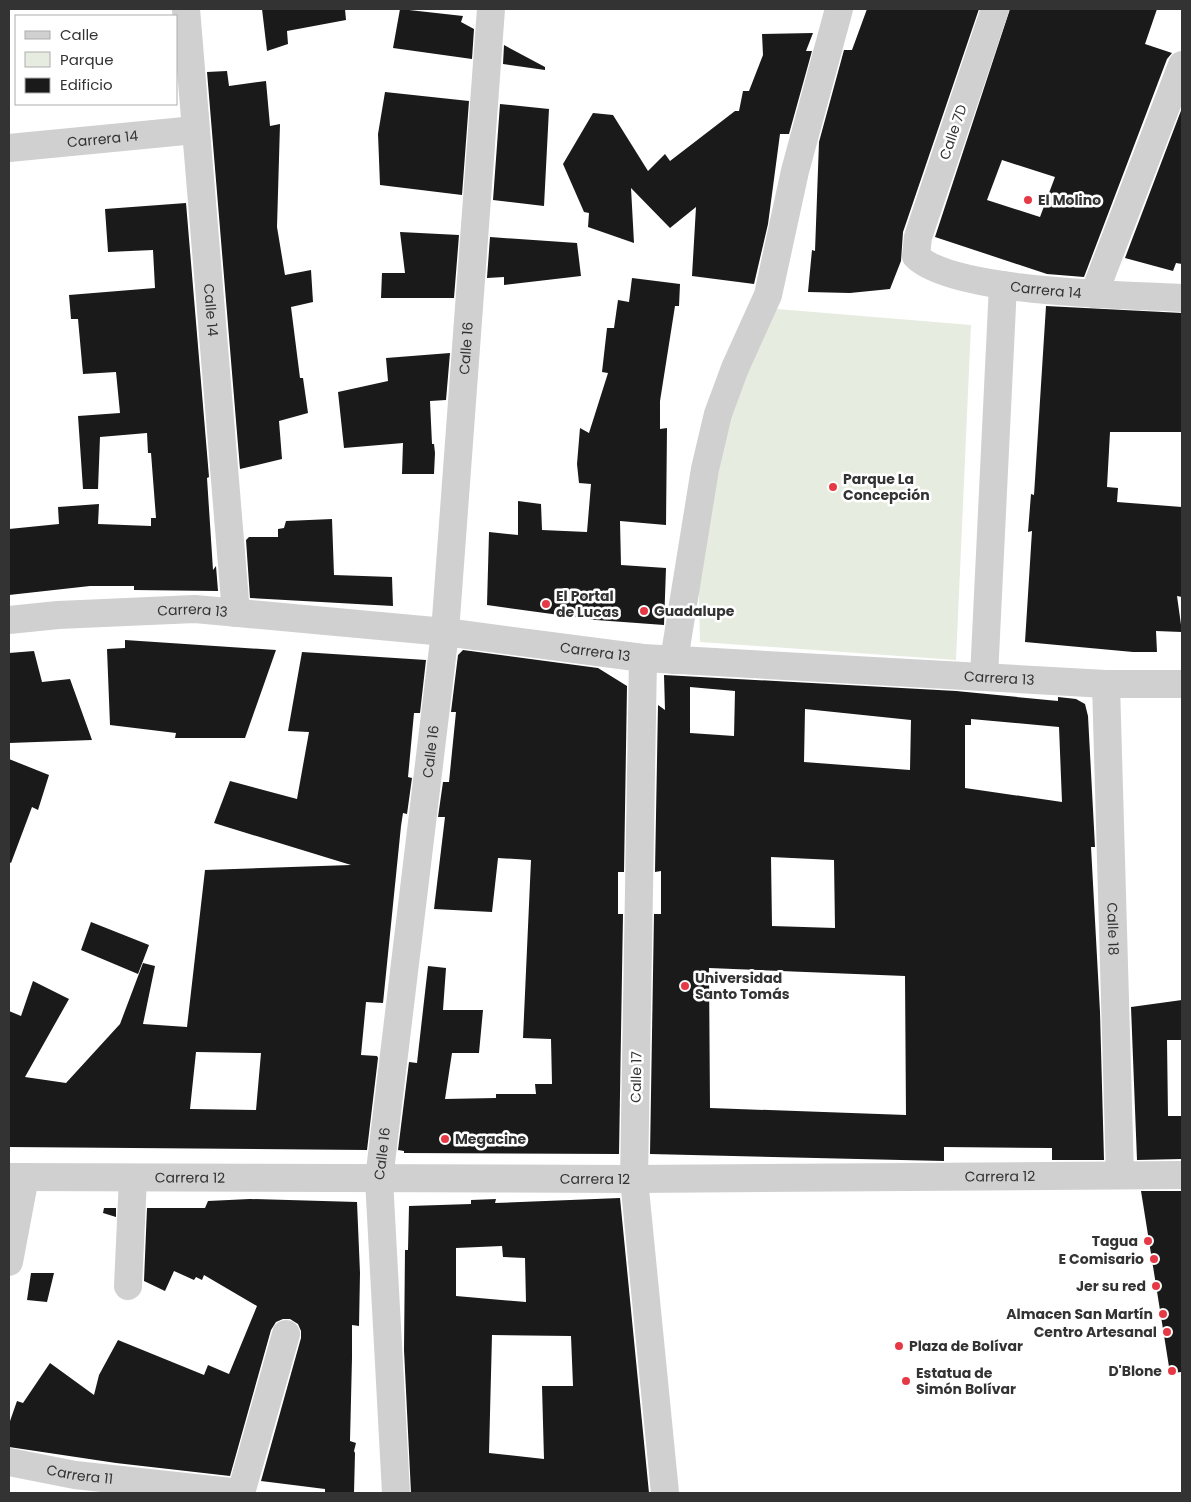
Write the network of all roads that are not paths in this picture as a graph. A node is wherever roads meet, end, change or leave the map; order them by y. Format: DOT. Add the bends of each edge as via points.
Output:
graph roads {
  1 [pos="186,9"];
  2 [pos="491,9"];
  3 [pos="839,9"];
  4 [pos="995,9"];
  5 [pos="1182,65"];
  6 [pos="195,130"];
  7 [pos="9,148"];
  8 [pos="916,256"];
  9 [pos="1003,285"];
  10 [pos="1094,294"];
  11 [pos="1182,298"];
  12 [pos="236,613"];
  13 [pos="9,620"];
  14 [pos="445,632"];
  15 [pos="643,658"];
  16 [pos="674,660"];
  17 [pos="984,677"];
  18 [pos="1106,684"];
  19 [pos="1182,684"];
  20 [pos="1120,1175"];
  21 [pos="1182,1175"];
  22 [pos="17,1177"];
  23 [pos="134,1178"];
  24 [pos="379,1179"];
  25 [pos="634,1179"];
  26 [pos="9,1262"];
  27 [pos="128,1286"];
  28 [pos="286,1334"];
  29 [pos="9,1462"];
  30 [pos="67,1484"];
  31 [pos="183,1490"];
  32 [pos="241,1493"];
  33 [pos="396,1493"];
  34 [pos="665,1493"];
  1 -- 6 [label="street, Calle 14"];
  2 -- 14 [label="street, Calle 16"];
  3 -- 16 [label="street" via="796,171 768,295 718,414 705,469"];
  4 -- 8 [label="street, Calle 7D" via="918,236"];
  5 -- 10 [label="street"];
  6 -- 7 [label="street, Carrera 14"];
  6 -- 12 [label="street, Calle 14"];
  8 -- 9 [label="street, Carrera 14" via="938,269"];
  9 -- 10 [label="street, Carrera 14"];
  9 -- 17 [label="street"];
  10 -- 11 [label="street, Carrera 14"];
  12 -- 13 [label="street, Carrera 13" via="195,609"];
  12 -- 14 [label="street, Carrera 13"];
  14 -- 15 [label="street, Carrera 13"];
  14 -- 24 [label="street, Calle 16"];
  15 -- 16 [label="street, Carrera 13"];
  15 -- 25 [label="street, Calle 17"];
  16 -- 17 [label="street, Carrera 13"];
  17 -- 18 [label="street, Carrera 13"];
  18 -- 19 [label="street, Carrera 13"];
  18 -- 20 [label="street, Calle 18"];
  20 -- 21 [label="street, Carrera 12"];
  20 -- 25 [label="street, Carrera 12"];
  22 -- 23 [label="street, Carrera 12"];
  22 -- 26 [label="street"];
  23 -- 24 [label="street, Carrera 12"];
  23 -- 27 [label="street"];
  24 -- 25 [label="street, Carrera 12"];
  24 -- 33 [label="street, Calle 16"];
  25 -- 34 [label="street, Calle 17"];
  28 -- 32 [label="street"];
  29 -- 30 [label="street, Carrera 11"];
  30 -- 31 [label="street, Carrera 11"];
  31 -- 32 [label="street, Carrera 11"];
}
